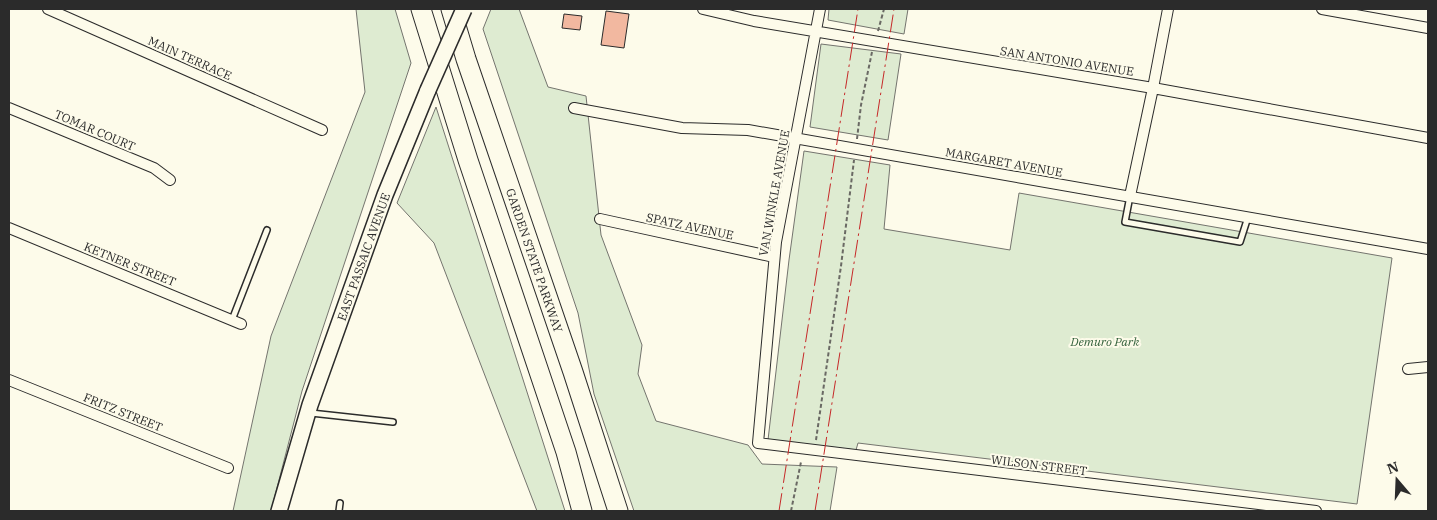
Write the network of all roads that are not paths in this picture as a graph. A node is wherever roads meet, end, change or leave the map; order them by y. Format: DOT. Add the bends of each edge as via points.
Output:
graph roads {
  1 [pos="48,9"];
  2 [pos="421,9"];
  3 [pos="451,9"];
  4 [pos="464,9"];
  5 [pos="703,9"];
  6 [pos="820,9"];
  7 [pos="1168,9"];
  8 [pos="1322,9"];
  9 [pos="1428,28"];
  10 [pos="815,32"];
  11 [pos="1153,88"];
  12 [pos="9,108"];
  13 [pos="574,108"];
  14 [pos="322,130"];
  15 [pos="1428,138"];
  16 [pos="796,139"];
  17 [pos="170,180"];
  18 [pos="1130,196"];
  19 [pos="1248,216"];
  20 [pos="600,219"];
  21 [pos="9,228"];
  22 [pos="267,230"];
  23 [pos="1428,249"];
  24 [pos="774,257"];
  25 [pos="236,322"];
  26 [pos="1428,367"];
  27 [pos="1408,369"];
  28 [pos="9,380"];
  29 [pos="308,413"];
  30 [pos="393,422"];
  31 [pos="758,443"];
  32 [pos="228,468"];
  33 [pos="340,503"];
  34 [pos="279,511"];
  35 [pos="339,511"];
  36 [pos="582,511"];
  37 [pos="618,511"];
  38 [pos="1316,511"];
  1 -- 14 [label="street, MAIN TERRACE"];
  2 -- 36 [label="highway" via="566,452"];
  3 -- 37 [label="highway, GARDEN STATE PARKWAY"];
  4 -- 29 [label="main road, EAST PASSAIC AVENUE, bridge" via="386,195"];
  5 -- 10 [label="street, SAN ANTONIO AVENUE"];
  6 -- 10 [label="street, VAN WINKLE AVENUE"];
  7 -- 11 [label="street"];
  8 -- 9 [label="street"];
  10 -- 11 [label="street, SAN ANTONIO AVENUE"];
  10 -- 16 [label="street, VAN WINKLE AVENUE"];
  11 -- 15 [label="street, SAN ANTONIO AVENUE"];
  11 -- 18 [label="street"];
  12 -- 17 [label="street, TOMAR COURT" via="154,168"];
  13 -- 16 [label="street, MARGARET AVENUE" via="682,128 748,130"];
  16 -- 18 [label="street, MARGARET AVENUE"];
  16 -- 24 [label="street, VAN WINKLE AVENUE"];
  18 -- 19 [label="street, MARGARET AVENUE"];
  18 -- 19 [label="lane" via="1126,222 1240,242"];
  19 -- 23 [label="street, MARGARET AVENUE"];
  20 -- 24 [label="street, SPATZ AVENUE"];
  21 -- 25 [label="street, KETNER STREET"];
  22 -- 25 [label="lane"];
  24 -- 31 [label="street, VAN WINKLE AVENUE"];
  26 -- 27 [label="street"];
  28 -- 32 [label="street, FRITZ STREET"];
  29 -- 30 [label="lane"];
  29 -- 34 [label="main road, EAST PASSAIC AVENUE"];
  31 -- 38 [label="street, WILSON STREET"];
  33 -- 35 [label="lane"];
}
